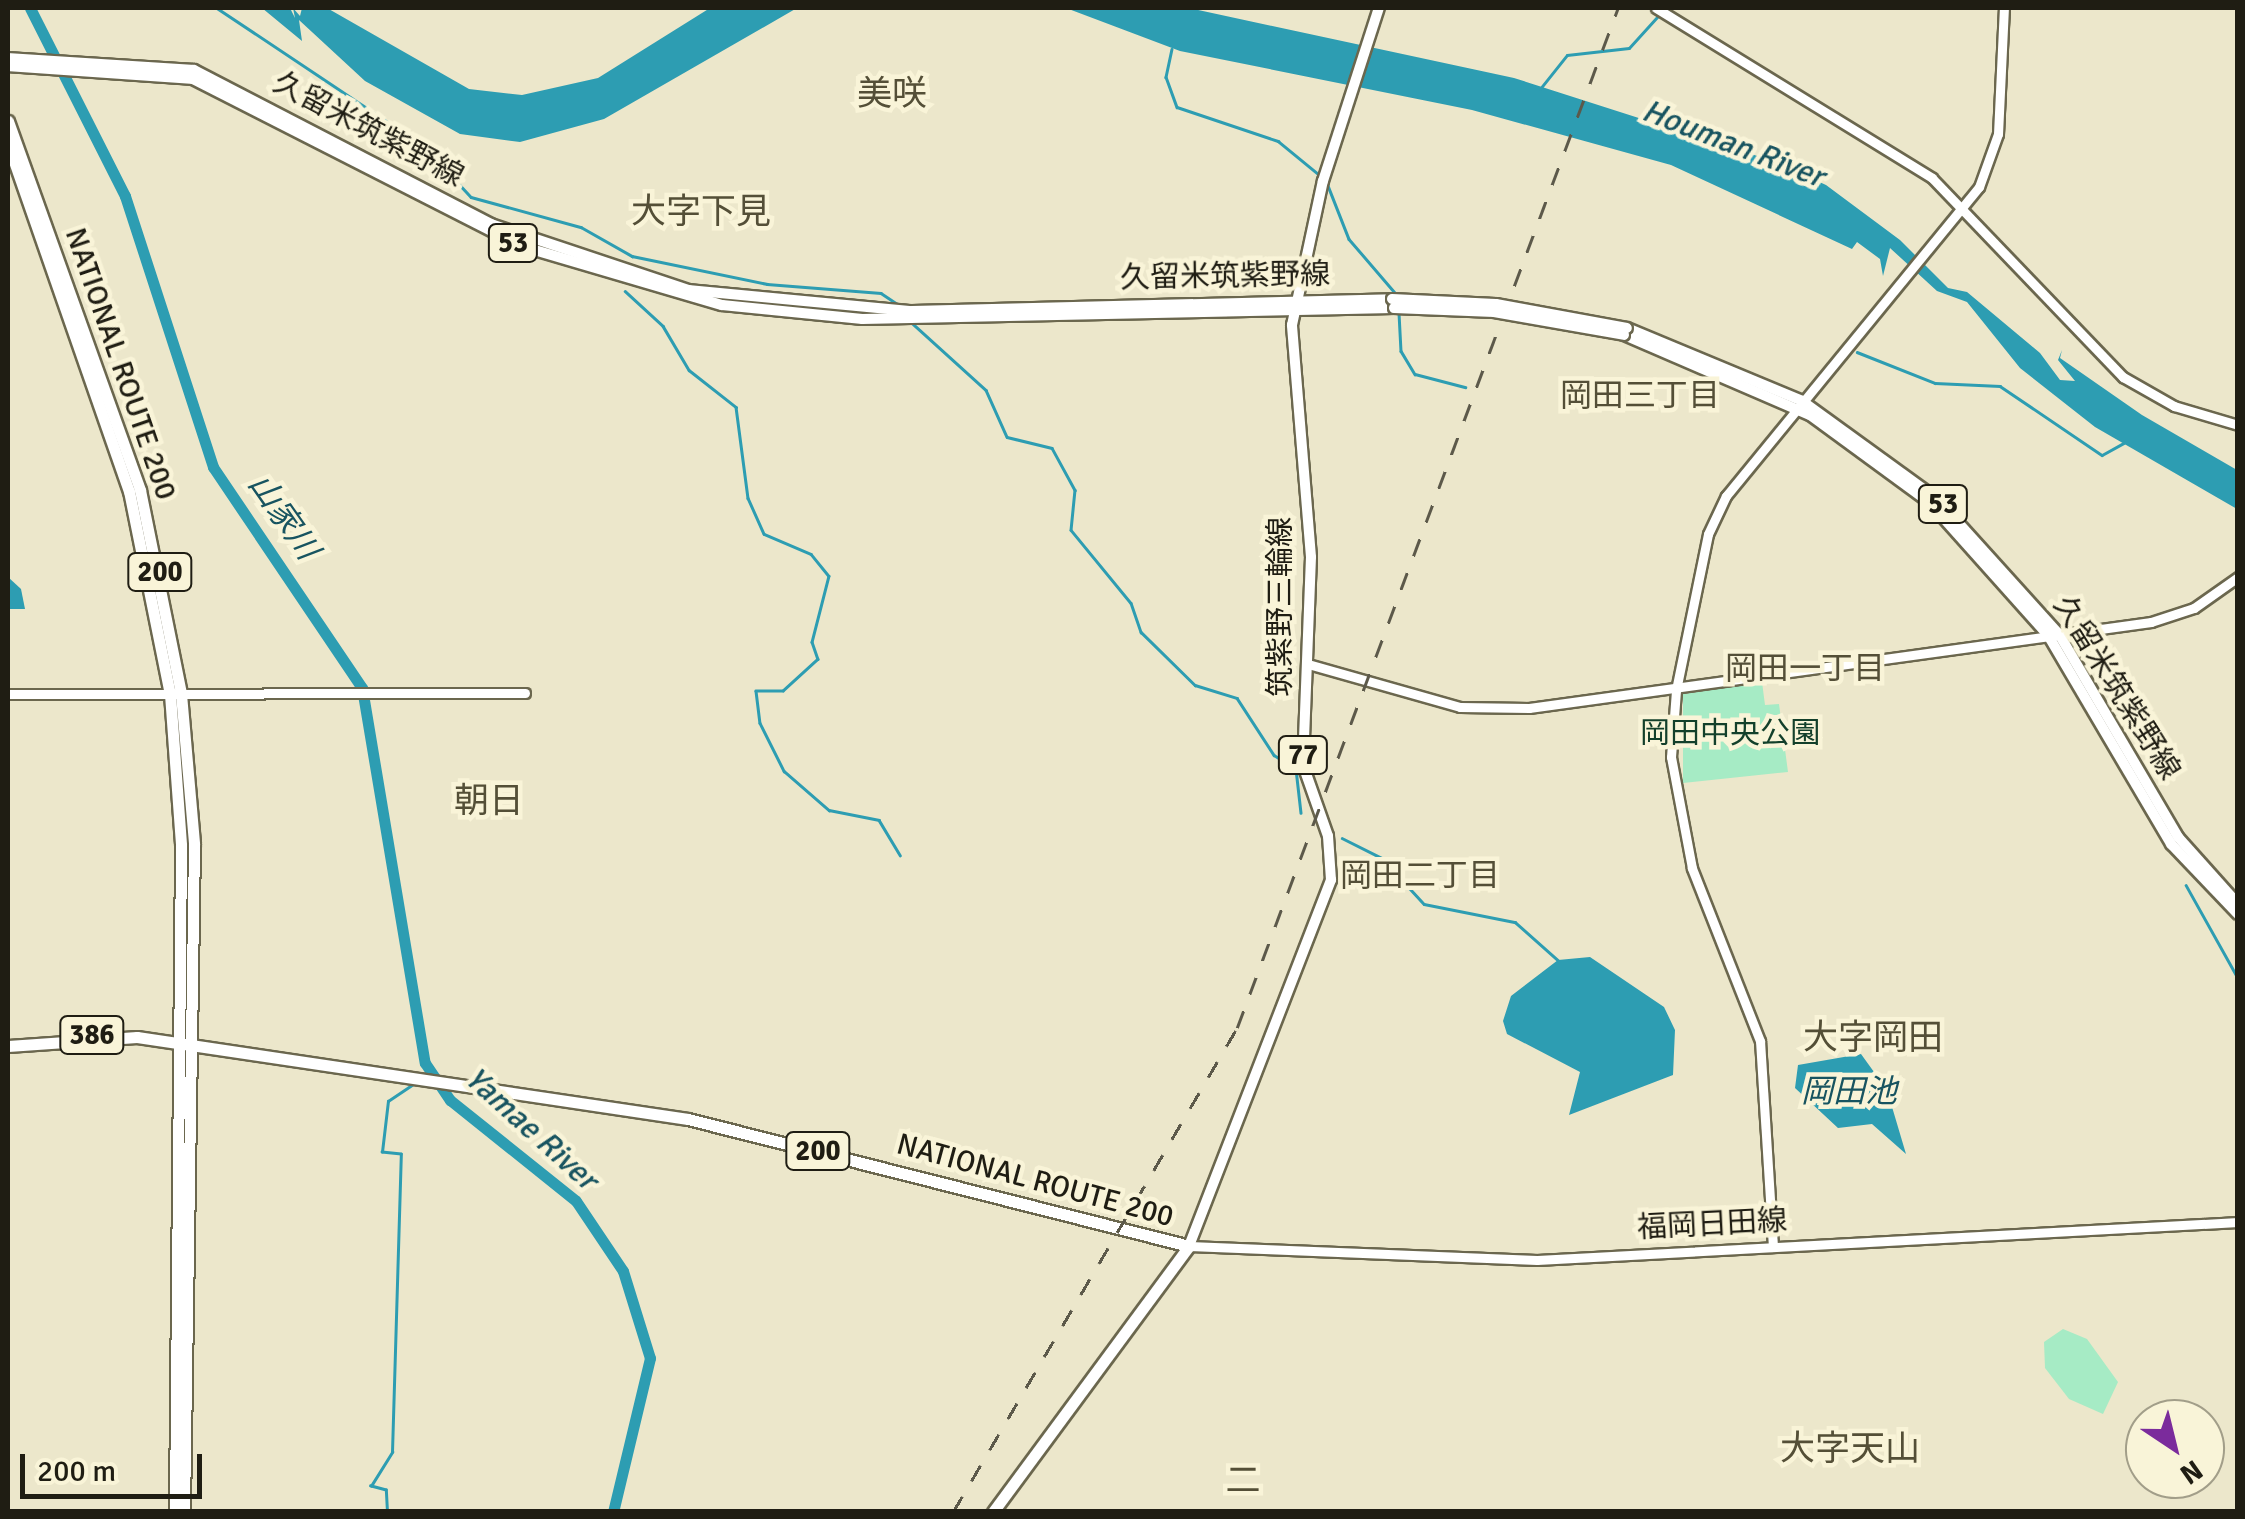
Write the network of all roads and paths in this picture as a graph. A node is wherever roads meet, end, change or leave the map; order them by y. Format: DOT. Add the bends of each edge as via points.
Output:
graph roads {
  1 [pos="1378,8"];
  2 [pos="1656,8"];
  3 [pos="2004,8"];
  4 [pos="10,62"];
  5 [pos="8,121"];
  6 [pos="8,144"];
  7 [pos="1967,208"];
  8 [pos="1294,304"];
  9 [pos="1799,405"];
  10 [pos="2238,425"];
  11 [pos="2238,578"];
  12 [pos="2053,635"];
  13 [pos="1308,664"];
  14 [pos="1676,690"];
  15 [pos="525,693"];
  16 [pos="8,694"];
  17 [pos="176,694"];
  18 [pos="2238,904"];
  19 [pos="2238,914"];
  20 [pos="184,1045"];
  21 [pos="8,1046"];
  22 [pos="2238,1222"];
  23 [pos="1188,1246"];
  24 [pos="1773,1247"];
  25 [pos="175,1512"];
  26 [pos="184,1512"];
  27 [pos="993,1512"];
  1 -- 8 [label="main road, 筑紫野三輪線 / 77"];
  2 -- 7 [label="street" via="1749,58"];
  3 -- 7 [label="street" via="1998,134"];
  4 -- 8 [label="main road, 久留米筑紫野線 / 53" via="105,64 224,90 520,246 722,305 862,319"];
  5 -- 17 [label="highway, NATIONAL ROUTE 200 / 200" via="140,490"];
  6 -- 17 [label="highway, NATIONAL ROUTE 200 / 200" via="128,490"];
  7 -- 9 [label="street"];
  7 -- 10 [label="street" via="2116,371 2174,406"];
  8 -- 9 [label="main road, 久留米筑紫野線 / 53, bridge" via="1393,303 1626,332"];
  8 -- 13 [label="main road, 筑紫野三輪線 / 77" via="1311,557"];
  9 -- 12 [label="main road, 久留米筑紫野線 / 53" via="1928,502"];
  9 -- 14 [label="street" via="1714,519"];
  11 -- 12 [label="street" via="2174,616"];
  12 -- 14 [label="street"];
  12 -- 18 [label="main road, 久留米筑紫野線 / 53" via="2178,837"];
  12 -- 19 [label="main road, 久留米筑紫野線 / 53" via="2171,844"];
  13 -- 14 [label="street" via="1478,710"];
  13 -- 23 [label="main road, 筑紫野三輪線 / 77" via="1303,765 1328,836 1331,880"];
  14 -- 24 [label="street" via="1671,757 1692,868 1760,1042"];
  15 -- 17 [label="street"];
  16 -- 17 [label="street"];
  17 -- 20 [label="highway, NATIONAL ROUTE 200 / 200" via="194,844"];
  20 -- 21 [label="highway, 386" via="86,1035"];
  20 -- 23 [label="highway, NATIONAL ROUTE 200 / 200" via="717,1125"];
  20 -- 25 [label="highway, 200"];
  20 -- 26 [label="highway, 200"];
  22 -- 24 [label="street, 福岡日田線"];
  23 -- 24 [label="street, 福岡日田線" via="1519,1260"];
  23 -- 27 [label="highway, NATIONAL ROUTE 200"];
}
